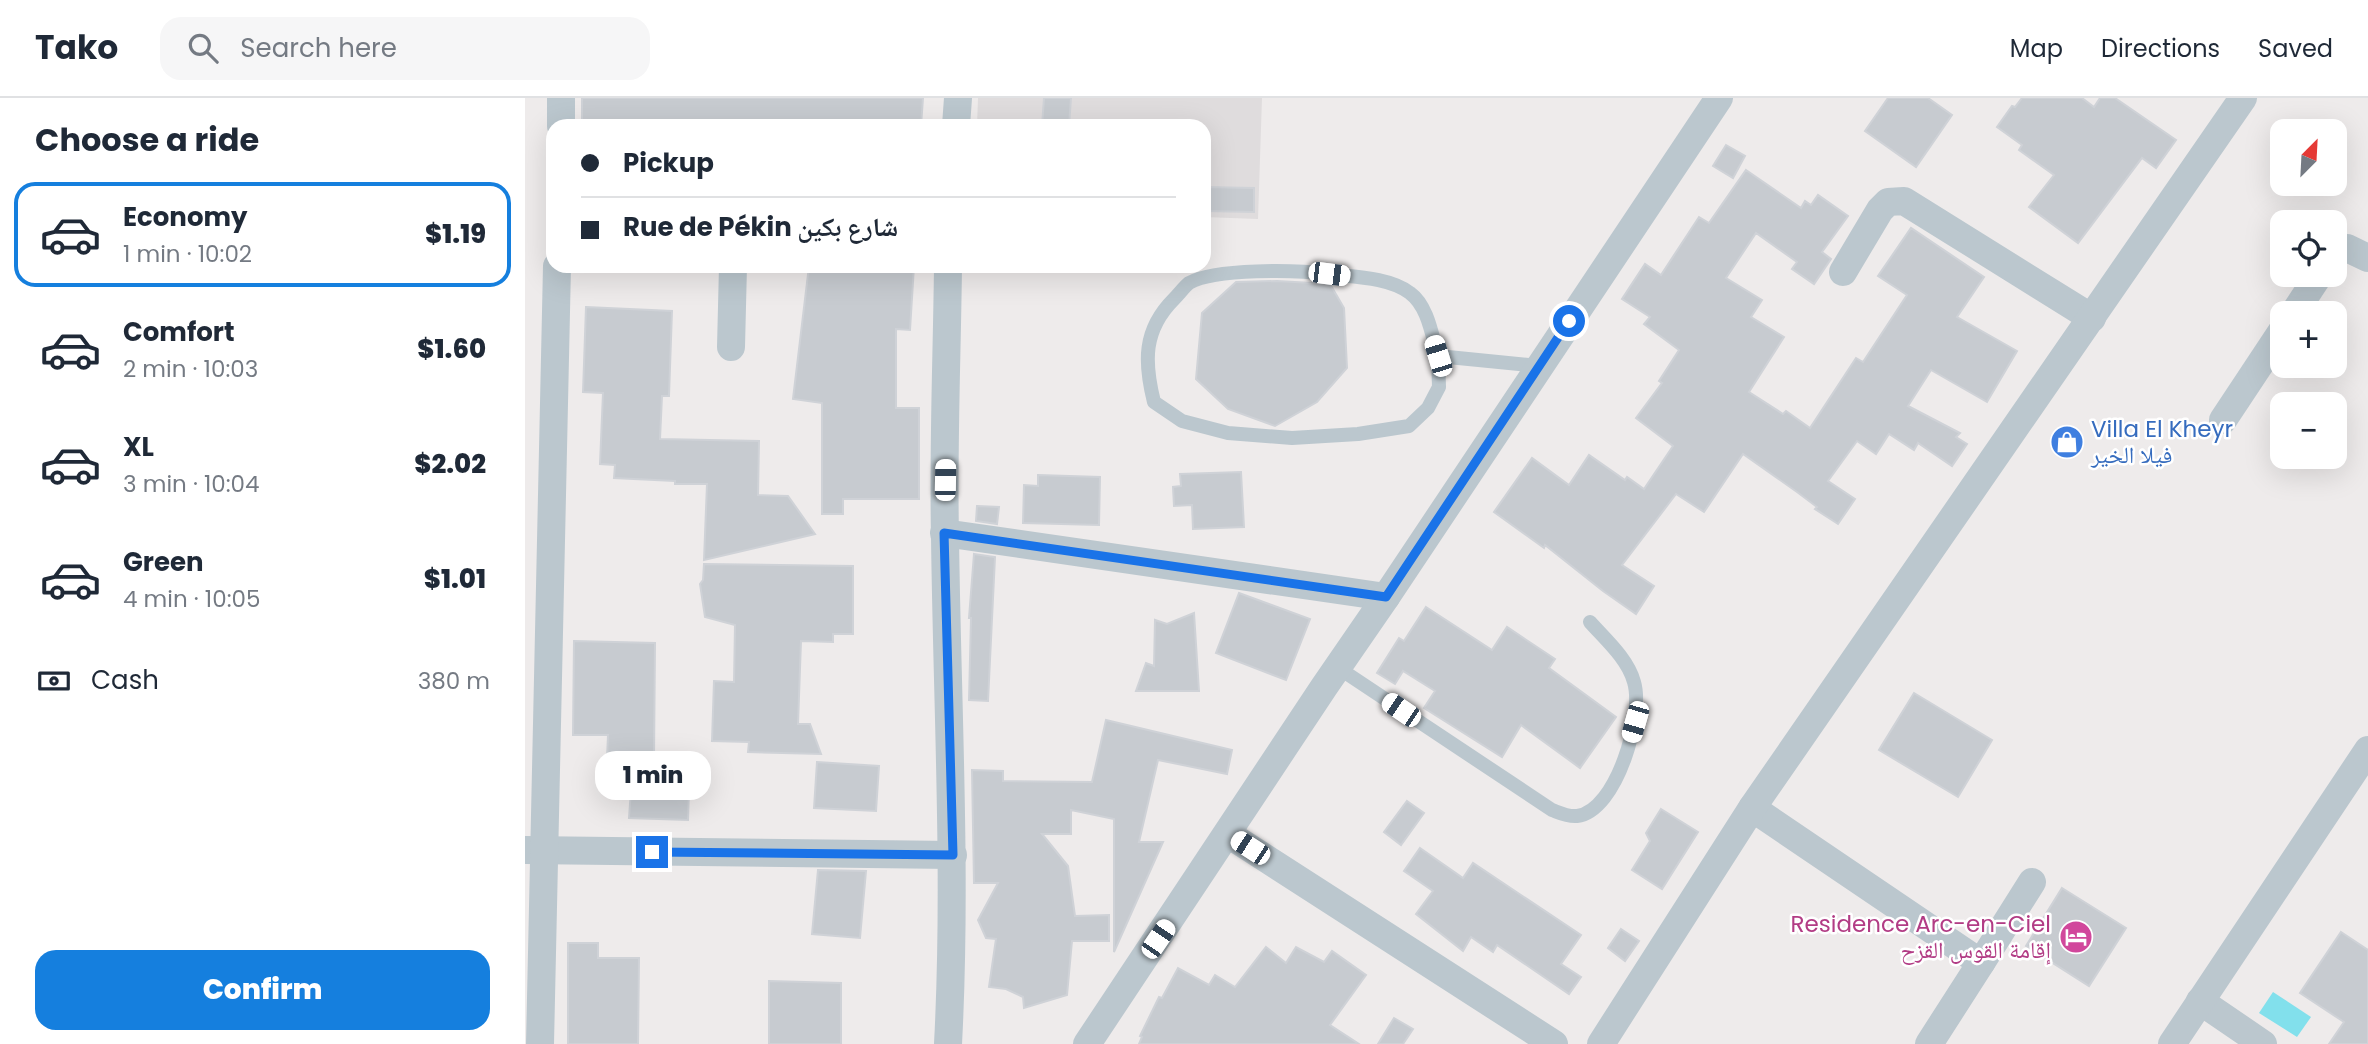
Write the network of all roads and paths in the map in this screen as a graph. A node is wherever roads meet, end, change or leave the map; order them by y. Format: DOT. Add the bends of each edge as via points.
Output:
graph roads {
  1 [pos="561,98"];
  2 [pos="958,98"];
  3 [pos="1719,98"];
  4 [pos="2243,98"];
  5 [pos="561,119"];
  6 [pos="956,119"];
  7 [pos="2347,248"];
  8 [pos="2368,258"];
  9 [pos="1843,272"];
  10 [pos="557,273"];
  11 [pos="733,273"];
  12 [pos="949,273"];
  13 [pos="2092,318"];
  14 [pos="731,347"];
  15 [pos="2270,350"];
  16 [pos="1438,356"];
  17 [pos="1539,366"];
  18 [pos="2224,421"];
  19 [pos="944,533"];
  20 [pos="1386,597"];
  21 [pos="1590,622"];
  22 [pos="1337,667"];
  23 [pos="2368,750"];
  24 [pos="1752,808"];
  25 [pos="1228,834"];
  26 [pos="534,850"];
  27 [pos="953,855"];
  28 [pos="2032,881"];
  29 [pos="1981,963"];
  30 [pos="2200,1002"];
  31 [pos="540,1044"];
  32 [pos="949,1044"];
  33 [pos="1087,1044"];
  34 [pos="1554,1044"];
  35 [pos="1601,1044"];
  36 [pos="1929,1044"];
  37 [pos="2172,1044"];
  38 [pos="2263,1044"];
  1 -- 5 [label="street"];
  2 -- 6 [label="street"];
  3 -- 17 [label="street"];
  4 -- 13 [label="street"];
  7 -- 8 [label="street"];
  9 -- 13 [label="street" via="1880,210 1888,202 1904,201"];
  10 -- 26 [label="street"];
  11 -- 14 [label="street"];
  12 -- 19 [label="street"];
  13 -- 24 [label="street"];
  15 -- 18 [label="street"];
  16 -- 16 [label="lane" via="1430,323 1413,295 1399,286 1302,271 1226,274 1190,283 1165,308 1149,335 1147,374 1154,402 1182,421 1228,433 1292,438 1358,435 1409,426 1428,408 1439,387"];
  16 -- 17 [label="lane"];
  17 -- 20 [label="street"];
  19 -- 20 [label="street"];
  19 -- 27 [label="street"];
  20 -- 22 [label="street"];
  21 -- 22 [label="lane" via="1627,667 1637,697 1628,747 1606,795 1579,816 1552,810"];
  22 -- 25 [label="street"];
  23 -- 30 [label="street"];
  24 -- 29 [label="street"];
  24 -- 35 [label="street"];
  25 -- 33 [label="street"];
  25 -- 34 [label="street"];
  26 -- 27 [label="street"];
  26 -- 31 [label="street"];
  27 -- 32 [label="street"];
  28 -- 29 [label="street"];
  29 -- 36 [label="street"];
  30 -- 37 [label="street"];
  30 -- 38 [label="street"];
}
